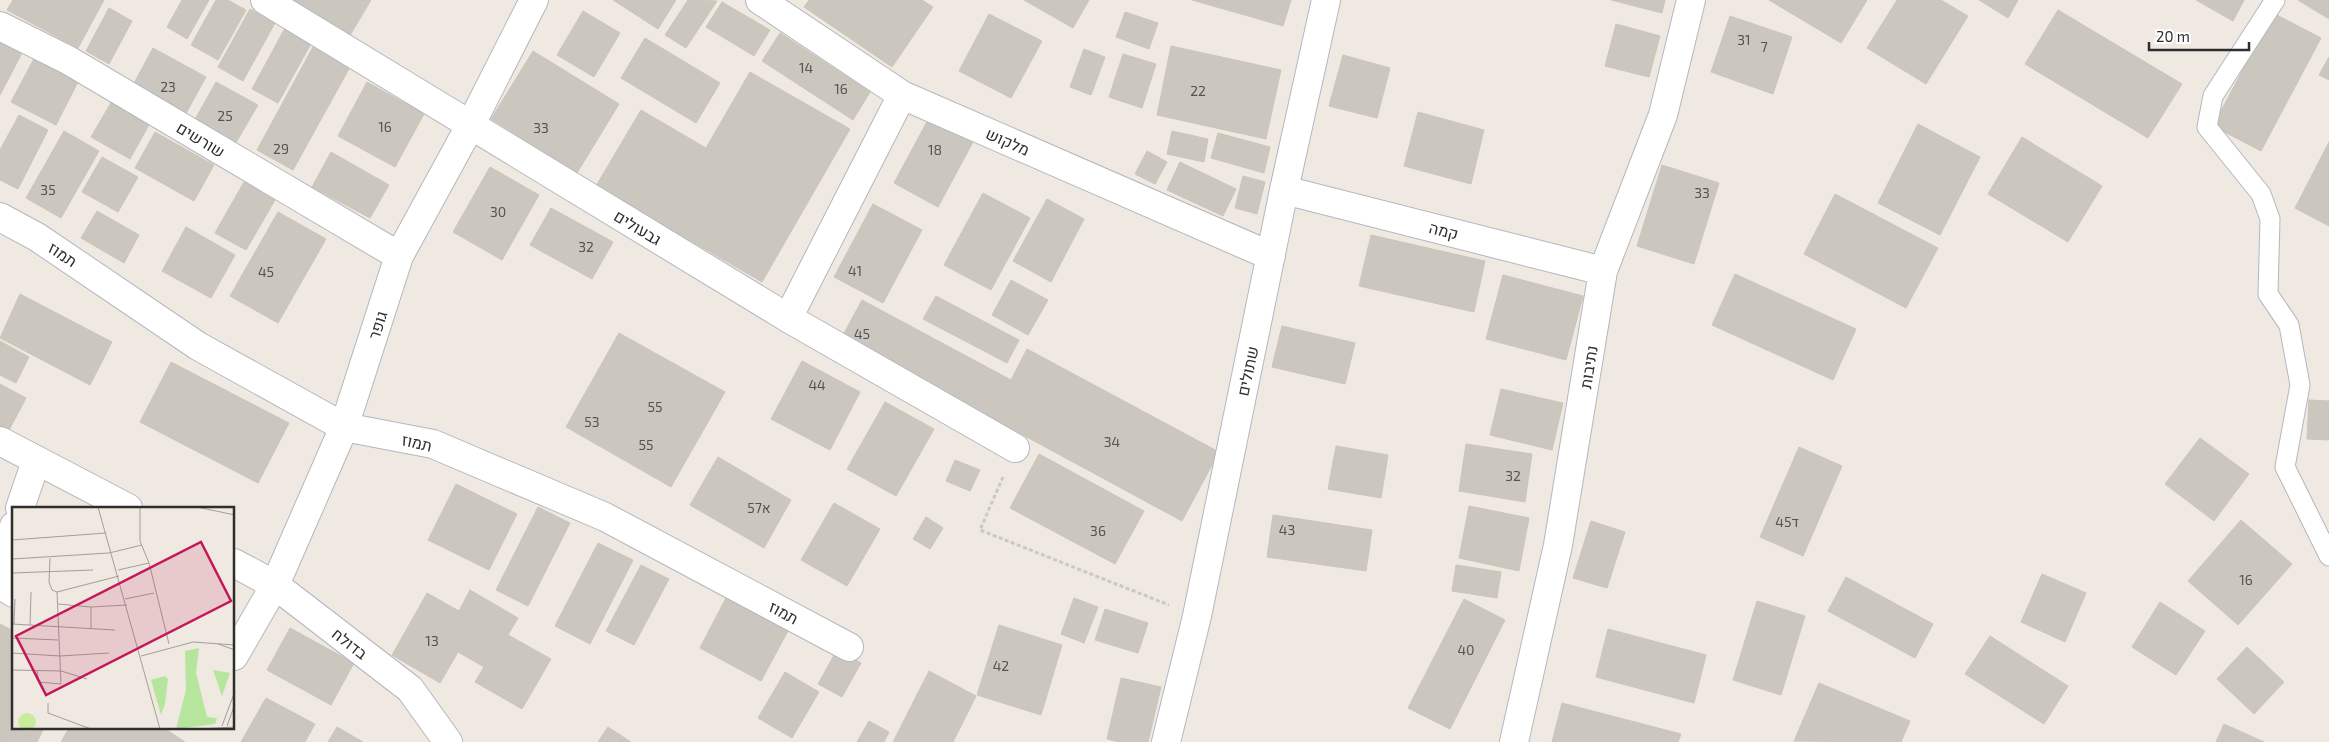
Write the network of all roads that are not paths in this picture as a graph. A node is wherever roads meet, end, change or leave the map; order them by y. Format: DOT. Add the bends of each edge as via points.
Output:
graph roads {
  1 [pos="265,0"];
  2 [pos="534,0"];
  3 [pos="760,0"];
  4 [pos="1326,0"];
  5 [pos="1691,0"];
  6 [pos="2275,0"];
  7 [pos="0,26"];
  8 [pos="902,95"];
  9 [pos="470,126"];
  10 [pos="1284,190"];
  11 [pos="0,217"];
  12 [pos="399,256"];
  13 [pos="1271,256"];
  14 [pos="1603,271"];
  15 [pos="788,318"];
  16 [pos="344,427"];
  17 [pos="0,441"];
  18 [pos="1016,448"];
  19 [pos="36,461"];
  20 [pos="20,507"];
  21 [pos="126,507"];
  22 [pos="12,532"];
  23 [pos="2329,556"];
  24 [pos="235,564"];
  25 [pos="0,567"];
  26 [pos="0,585"];
  27 [pos="275,585"];
  28 [pos="12,593"];
  29 [pos="849,647"];
  30 [pos="235,654"];
  31 [pos="448,742"];
  32 [pos="1166,742"];
  33 [pos="1514,742"];
  1 -- 9 [label="street, גבעולים"];
  2 -- 9 [label="street, גופר"];
  3 -- 8 [label="street, מלקוש"];
  4 -- 10 [label="street, שתולים"];
  5 -- 14 [label="street, נתיבות" via="1663,115"];
  6 -- 23 [label="lane" via="2213,96 2207,127 2261,194 2270,219 2268,294 2289,325 2300,385 2285,467"];
  7 -- 12 [label="street, שורשים" via="68,60"];
  8 -- 13 [label="street, מלקוש"];
  8 -- 15 [label="street"];
  9 -- 12 [label="street, גופר"];
  9 -- 15 [label="street, גבעולים"];
  10 -- 13 [label="street, שתולים"];
  10 -- 14 [label="street, קמה"];
  11 -- 16 [label="street, תמוז" via="37,237 198,346"];
  12 -- 16 [label="street, גופר"];
  13 -- 32 [label="street, שתולים" via="1197,616"];
  14 -- 33 [label="street, נתיבות" via="1558,545"];
  15 -- 18 [label="street, גבעולים"];
  16 -- 27 [label="street, גופר"];
  16 -- 29 [label="street, תמוז" via="433,444 605,517"];
  17 -- 19 [label="street"];
  19 -- 20 [label="street"];
  19 -- 21 [label="street"];
  22 -- 25 [label="street"];
  24 -- 27 [label="street, בדולח"];
  26 -- 28 [label="street"];
  27 -- 30 [label="street, גופר"];
  27 -- 31 [label="street, בדולח" via="410,689"];
}
